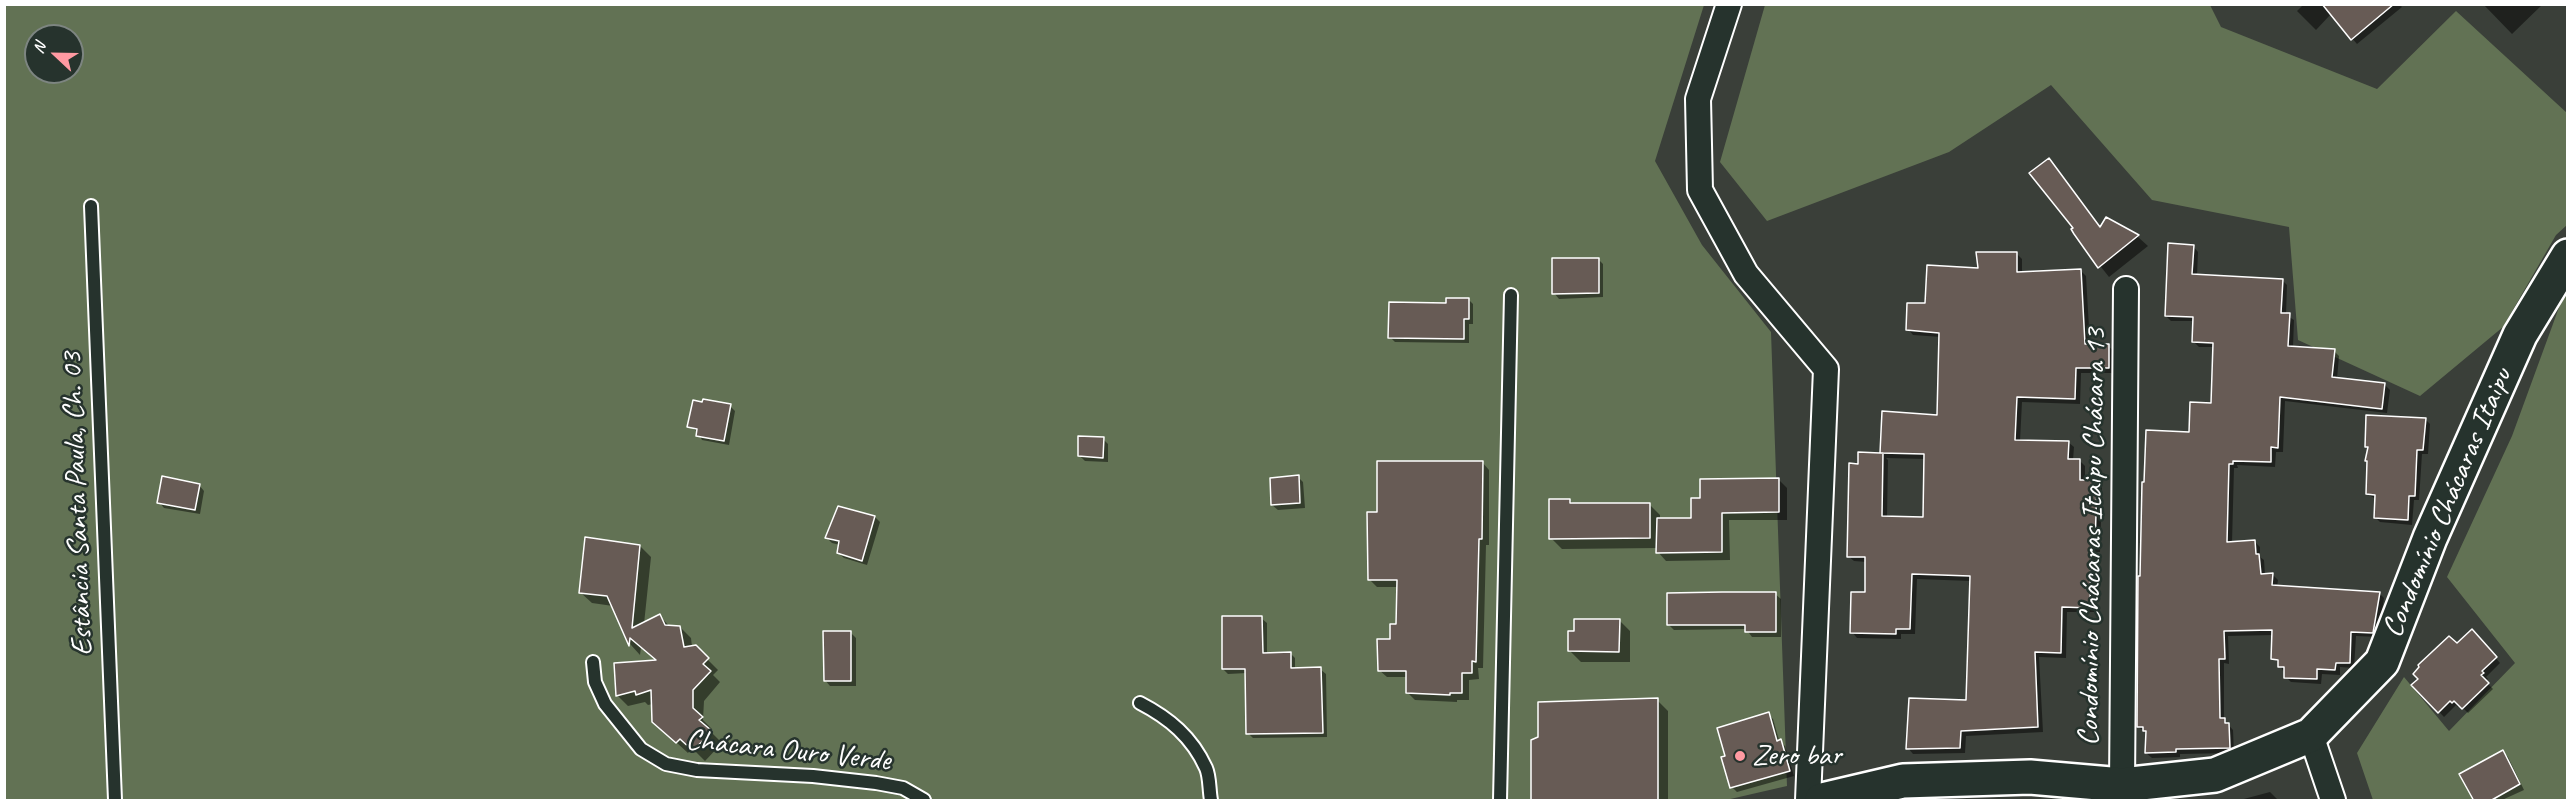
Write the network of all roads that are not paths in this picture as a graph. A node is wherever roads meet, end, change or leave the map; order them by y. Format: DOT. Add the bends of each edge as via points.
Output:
graph roads {
  1 [pos="1729,4"];
  2 [pos="91,206"];
  3 [pos="2568,256"];
  4 [pos="2127,289"];
  5 [pos="1511,295"];
  6 [pos="593,662"];
  7 [pos="1140,703"];
  8 [pos="2311,735"];
  9 [pos="2122,785"];
  10 [pos="2034,789"];
  11 [pos="115,801"];
  12 [pos="924,801"];
  13 [pos="1211,801"];
  14 [pos="1500,801"];
  15 [pos="1808,801"];
  16 [pos="1822,801"];
  17 [pos="2333,801"];
  1 -- 15 [label="street" via="1698,99 1700,190 1746,274 1826,369"];
  2 -- 11 [label="lane, Estância Santa Paula, Ch. 03"];
  3 -- 8 [label="street, Condomínio Chácaras Itaipu" via="2520,335 2430,538 2382,662"];
  4 -- 9 [label="street, Condomínio Chácaras Itaipu Chácara 13"];
  5 -- 14 [label="lane"];
  6 -- 12 [label="lane, Chácara Ouro Verde" via="595,682 604,704 641,749 666,764 697,770 876,783 903,788"];
  7 -- 13 [label="lane" via="1167,717 1190,742 1207,770"];
  8 -- 9 [label="street" via="2215,775"];
  8 -- 17 [label="street"];
  9 -- 10 [label="street"];
  10 -- 16 [label="street" via="1903,781"];
}
